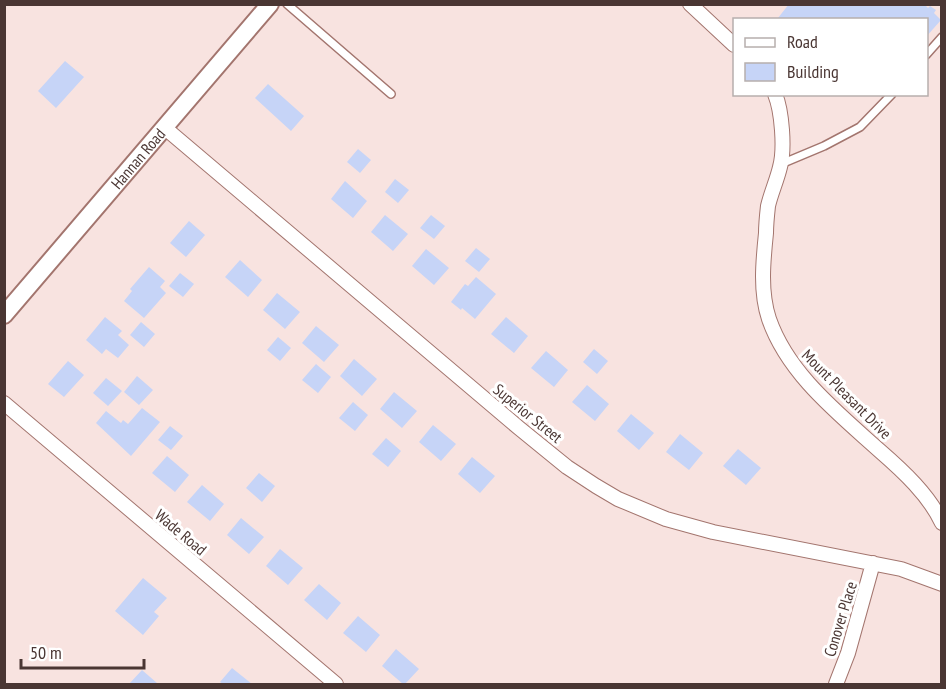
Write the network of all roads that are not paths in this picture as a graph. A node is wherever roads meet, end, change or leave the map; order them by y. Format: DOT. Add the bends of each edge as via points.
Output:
graph roads {
  1 [pos="270,4"];
  2 [pos="287,4"];
  3 [pos="690,4"];
  4 [pos="942,37"];
  5 [pos="733,43"];
  6 [pos="928,54"];
  7 [pos="391,94"];
  8 [pos="776,96"];
  9 [pos="890,96"];
  10 [pos="165,128"];
  11 [pos="781,164"];
  12 [pos="4,315"];
  13 [pos="4,403"];
  14 [pos="942,523"];
  15 [pos="873,563"];
  16 [pos="942,584"];
  17 [pos="336,684"];
  18 [pos="836,684"];
  1 -- 10 [label="street, Hannan Road"];
  2 -- 7 [label="lane"];
  3 -- 5 [label="street"];
  4 -- 6 [label="lane"];
  8 -- 11 [label="street, Mount Pleasant Drive" via="782,130"];
  9 -- 11 [label="lane" via="860,127"];
  10 -- 12 [label="street, Hannan Road"];
  10 -- 15 [label="street, Superior Street" via="519,428 596,486 641,510 690,527"];
  11 -- 14 [label="street, Mount Pleasant Drive" via="768,205 763,259 768,317 778,341 812,387 915,484"];
  13 -- 17 [label="street, Wade Road"];
  15 -- 16 [label="street, Superior Street"];
  15 -- 18 [label="street, Conover Place"];
}
